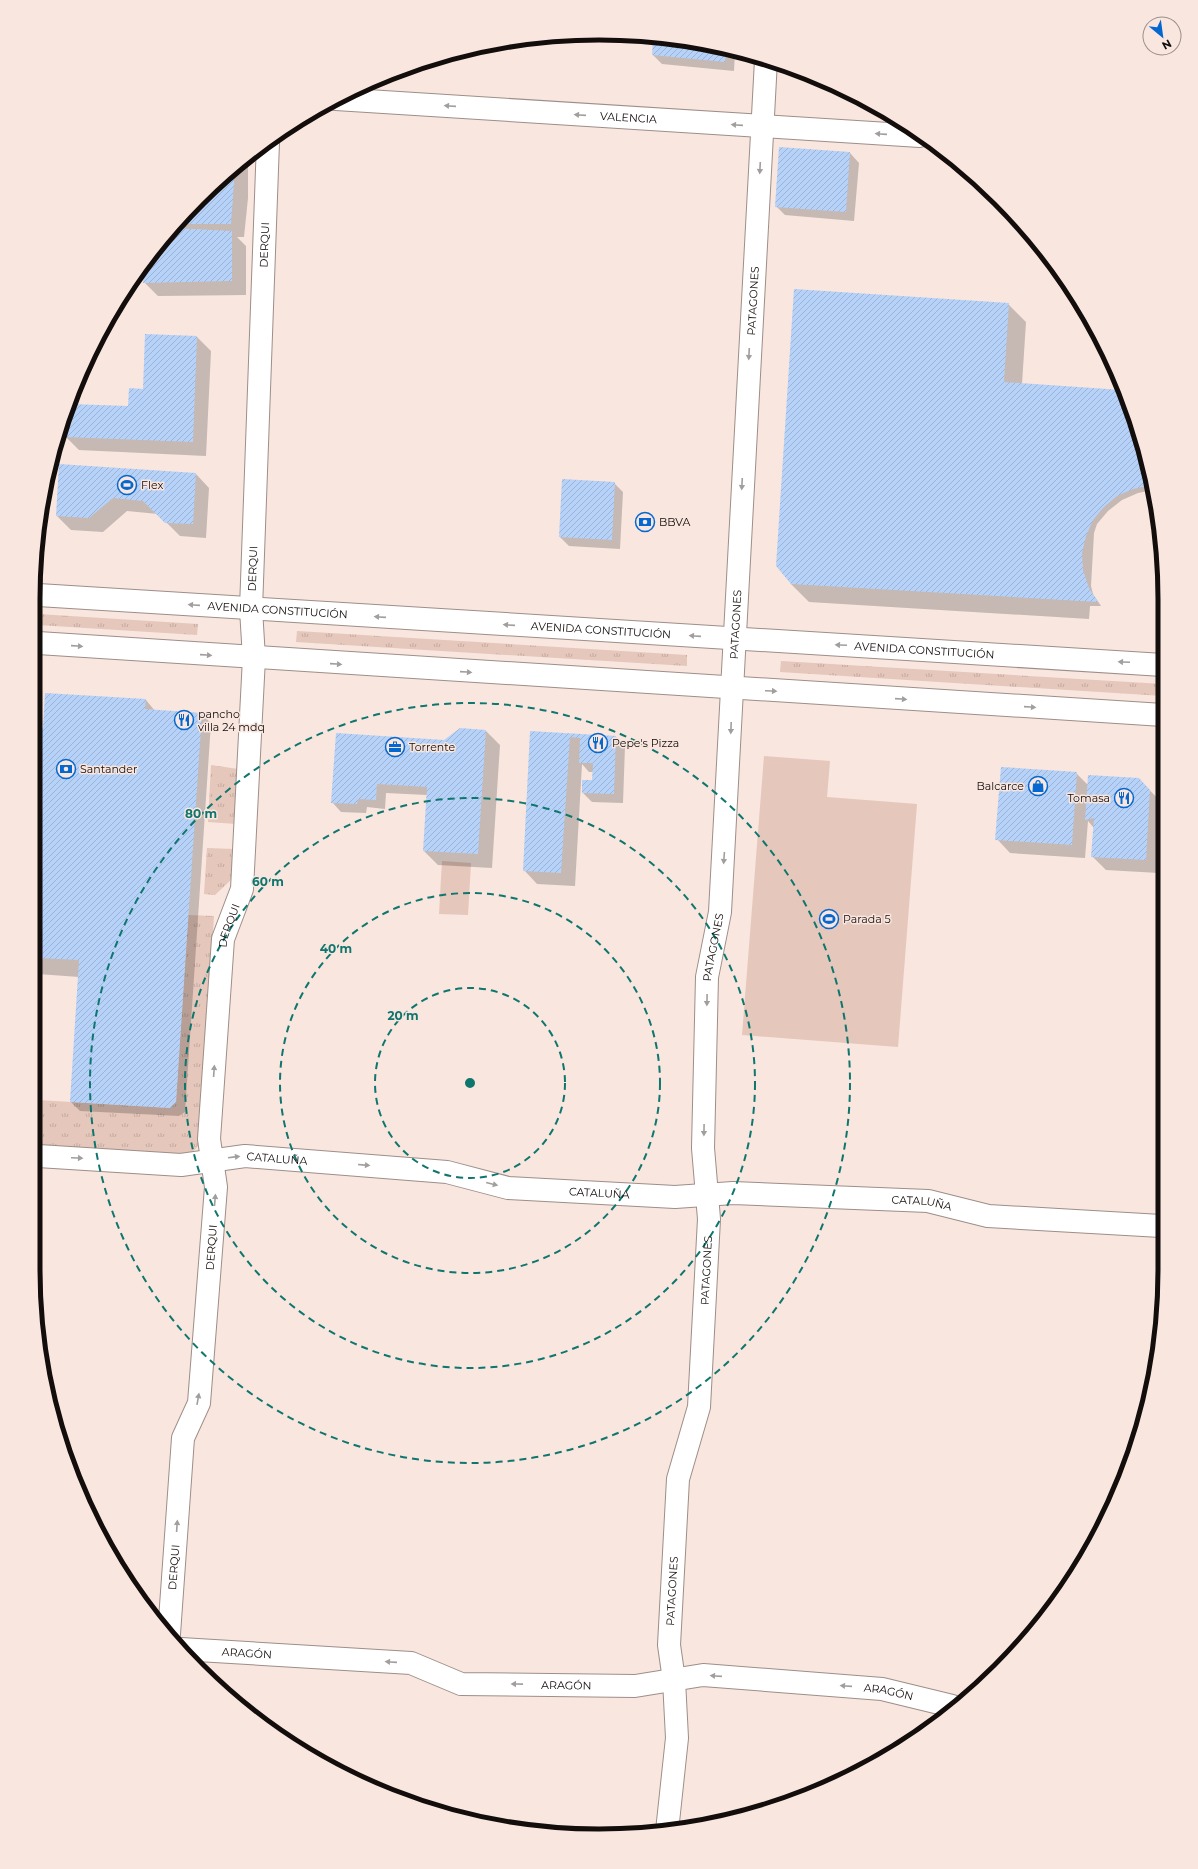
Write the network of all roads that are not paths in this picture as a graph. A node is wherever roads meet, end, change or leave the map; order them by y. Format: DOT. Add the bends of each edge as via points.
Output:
graph roads {
  1 [pos="766,66"];
  2 [pos="349,100"];
  3 [pos="762,126"];
  4 [pos="912,135"];
  5 [pos="268,149"];
  6 [pos="40,596"];
  7 [pos="251,609"];
  8 [pos="734,638"];
  9 [pos="40,643"];
  10 [pos="254,658"];
  11 [pos="1158,665"];
  12 [pos="732,689"];
  13 [pos="1158,715"];
  14 [pos="40,1156"];
  15 [pos="213,1160"];
  16 [pos="707,1194"];
  17 [pos="1158,1226"];
  18 [pos="169,1627"];
  19 [pos="189,1649"];
  20 [pos="674,1680"];
  21 [pos="949,1705"];
  22 [pos="668,1824"];
  1 -- 3 [label="street, PATAGONES"];
  3 -- 2 [label="street, VALENCIA, one-way"];
  4 -- 3 [label="street, VALENCIA, one-way"];
  3 -- 8 [label="street, PATAGONES, one-way"];
  5 -- 7 [label="street, DERQUI"];
  7 -- 6 [label="street, AVENIDA CONSTITUCIÓN, one-way"];
  8 -- 7 [label="street, AVENIDA CONSTITUCIÓN, one-way"];
  7 -- 10 [label="street, DERQUI"];
  11 -- 8 [label="street, AVENIDA CONSTITUCIÓN, one-way"];
  8 -- 12 [label="street, PATAGONES"];
  9 -- 10 [label="street, one-way"];
  10 -- 12 [label="street, one-way"];
  15 -- 10 [label="street, DERQUI, one-way" via="209,1139 223,940 242,889"];
  12 -- 13 [label="street, one-way"];
  12 -- 16 [label="street, PATAGONES, one-way" via="720,912 708,977 703,1148"];
  14 -- 15 [label="street, CATALUÑA, one-way" via="181,1165"];
  15 -- 16 [label="street, CATALUÑA, one-way" via="245,1156 447,1172 508,1188 675,1197"];
  18 -- 15 [label="street, DERQUI, one-way" via="182,1438 199,1403 216,1187"];
  16 -- 17 [label="street, CATALUÑA" via="928,1201 988,1216"];
  16 -- 20 [label="street, PATAGONES" via="709,1219 699,1407 678,1479 669,1645"];
  20 -- 19 [label="street, ARAGÓN, one-way" via="635,1686 461,1684 411,1663"];
  21 -- 20 [label="street, ARAGÓN, one-way" via="882,1689 703,1675"];
  20 -- 22 [label="street, PATAGONES" via="677,1738"];
}
